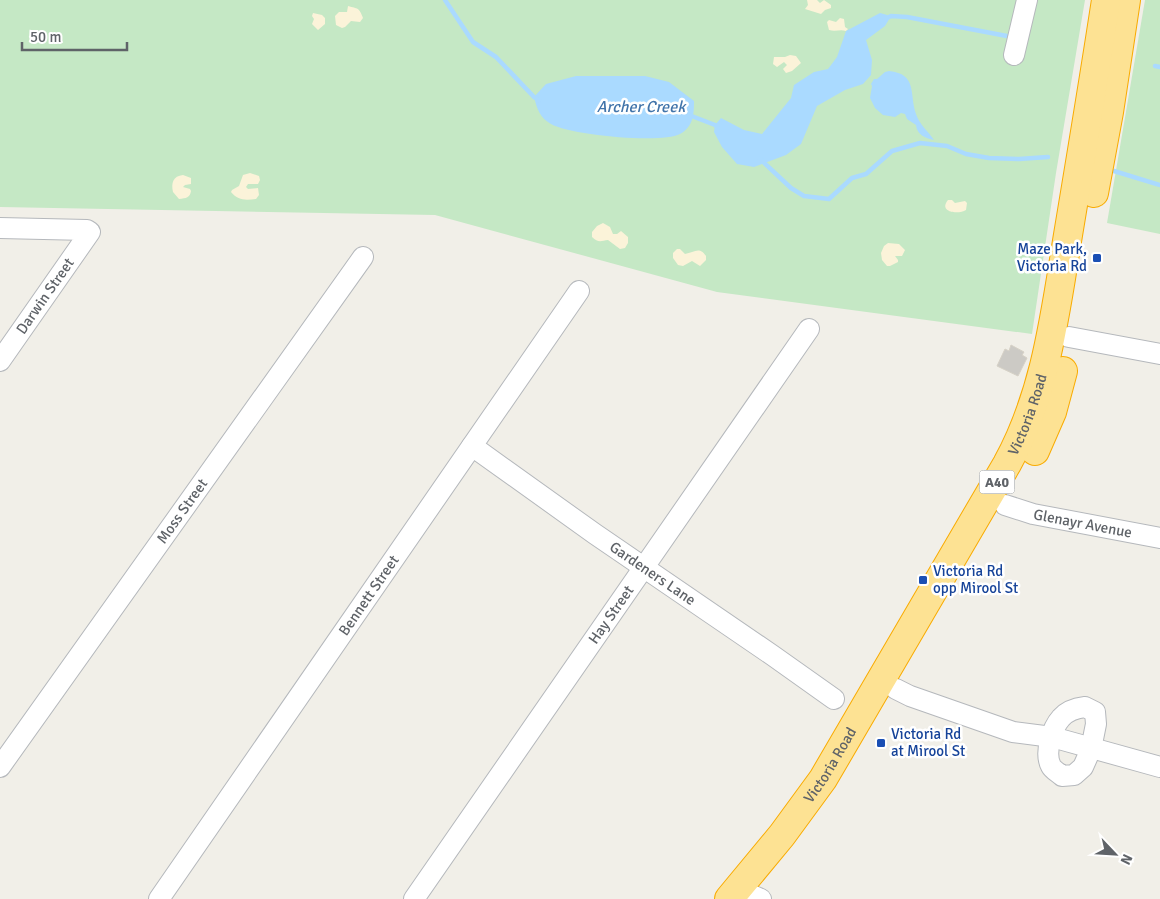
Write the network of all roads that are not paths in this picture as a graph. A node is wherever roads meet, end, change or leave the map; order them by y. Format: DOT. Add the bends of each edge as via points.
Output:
graph roads {
  1 [pos="1027,0"];
  2 [pos="1106,0"];
  3 [pos="1126,0"];
  4 [pos="1014,53"];
  5 [pos="0,228"];
  6 [pos="363,257"];
  7 [pos="578,292"];
  8 [pos="809,329"];
  9 [pos="1069,337"];
  10 [pos="1160,354"];
  11 [pos="0,361"];
  12 [pos="472,446"];
  13 [pos="1006,505"];
  14 [pos="1160,538"];
  15 [pos="644,568"];
  16 [pos="896,689"];
  17 [pos="834,699"];
  18 [pos="1052,737"];
  19 [pos="1091,748"];
  20 [pos="0,766"];
  21 [pos="1160,767"];
  22 [pos="749,898"];
  23 [pos="159,899"];
  24 [pos="414,899"];
  1 -- 4 [label="street"];
  2 -- 22 [label="highway, Victoria Road / A40" via="1052,332 1039,389 1025,429 823,778 782,835"];
  3 -- 9 [label="highway, Victoria Road / A40"];
  5 -- 11 [label="street, Darwin Street" via="90,232"];
  6 -- 20 [label="street, Moss Street"];
  7 -- 12 [label="street, Bennett Street"];
  8 -- 15 [label="street, Hay Street"];
  9 -- 10 [label="street"];
  9 -- 13 [label="highway, Victoria Road / A40" via="1052,412"];
  12 -- 15 [label="street, Gardeners Lane"];
  12 -- 23 [label="street, Bennett Street"];
  13 -- 14 [label="street, Glenayr Avenue" via="1034,514"];
  13 -- 16 [label="highway, Victoria Road / A40"];
  15 -- 17 [label="street, Gardeners Lane"];
  15 -- 24 [label="street, Hay Street"];
  16 -- 18 [label="street" via="1013,732"];
  16 -- 22 [label="highway, Victoria Road / A40" via="829,802"];
  18 -- 19 [label="street"];
  18 -- 19 [label="street" via="1047,751 1051,767 1062,776 1074,775 1083,766"];
  18 -- 19 [label="street" via="1061,718 1074,708 1085,706 1094,712 1096,724"];
  19 -- 21 [label="street"];
}
